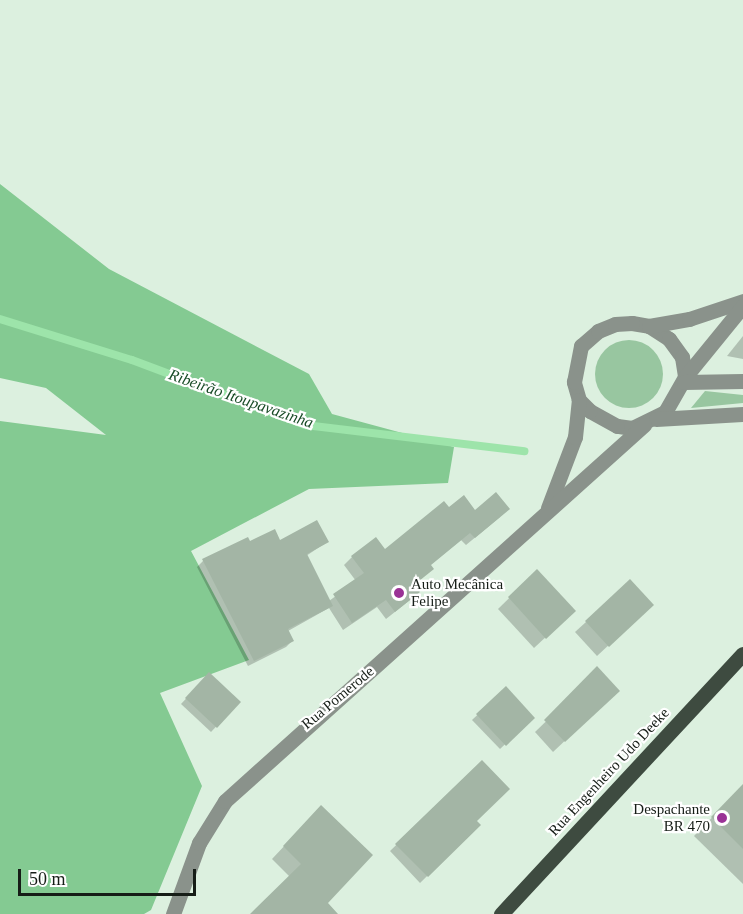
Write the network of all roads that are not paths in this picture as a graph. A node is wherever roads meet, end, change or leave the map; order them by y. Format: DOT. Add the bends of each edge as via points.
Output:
graph roads {
  1 [pos="743,301"];
  2 [pos="743,306"];
  3 [pos="649,326"];
  4 [pos="684,380"];
  5 [pos="743,381"];
  6 [pos="579,400"];
  7 [pos="743,414"];
  8 [pos="650,422"];
  9 [pos="545,514"];
  10 [pos="743,654"];
  11 [pos="173,914"];
  12 [pos="501,914"];
  1 -- 3 [label="street" via="689,319"];
  2 -- 4 [label="street"];
  3 -- 4 [label="street" via="669,339 682,357"];
  3 -- 6 [label="street" via="615,324 598,331 581,346 574,365"];
  4 -- 5 [label="street"];
  4 -- 8 [label="street" via="670,405"];
  6 -- 8 [label="street" via="617,426"];
  6 -- 9 [label="street, Rua Pomerode" via="575,438"];
  7 -- 8 [label="street"];
  8 -- 9 [label="street, Rua Pomerode"];
  9 -- 11 [label="street, Rua Pomerode" via="398,648 259,766 225,801 199,843"];
  10 -- 12 [label="main road, Rua Engenheiro Udo Deeke"];
}
